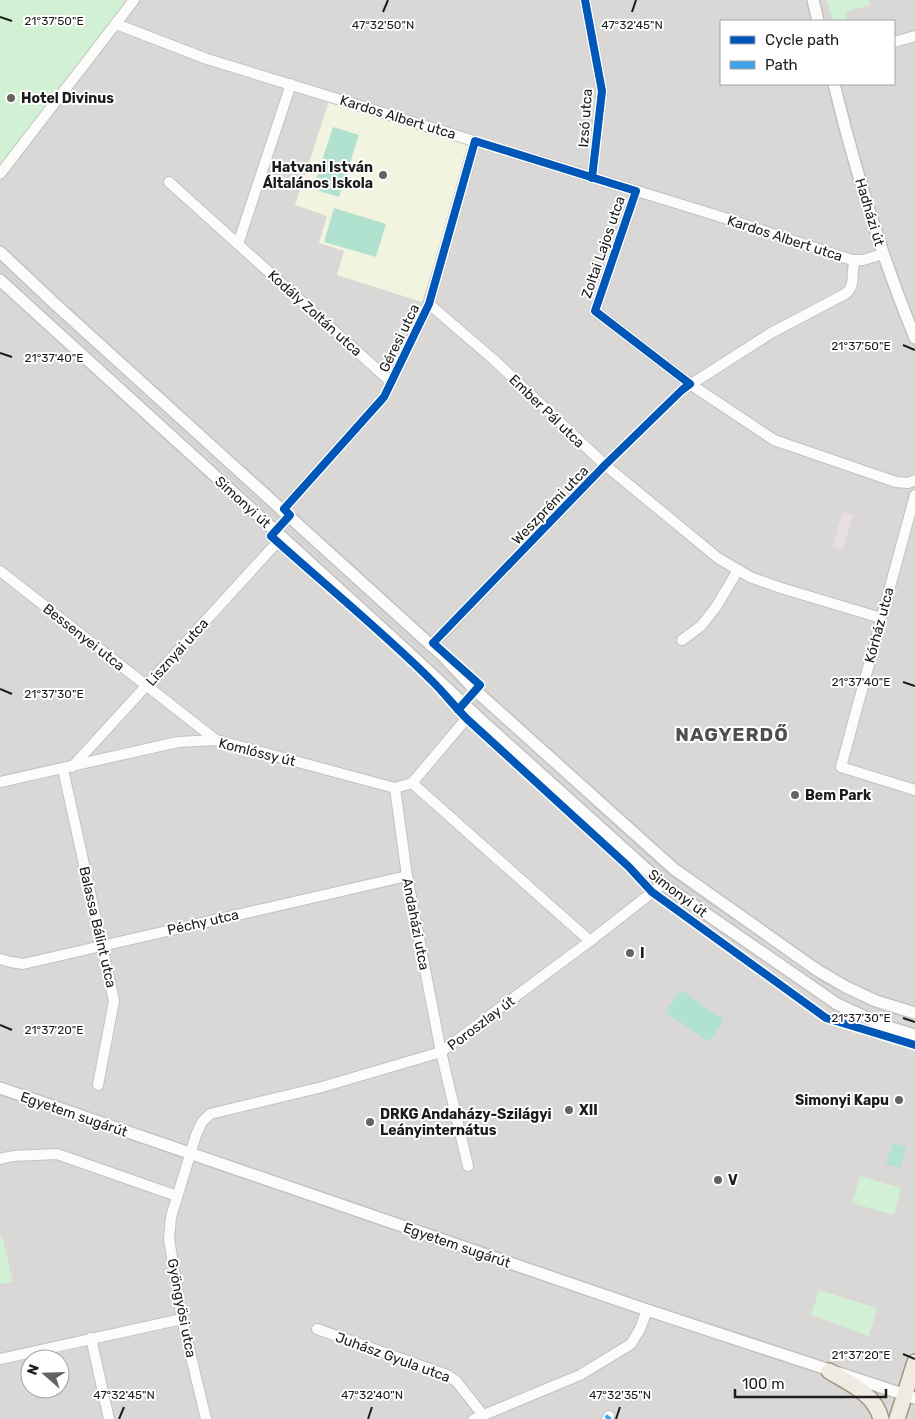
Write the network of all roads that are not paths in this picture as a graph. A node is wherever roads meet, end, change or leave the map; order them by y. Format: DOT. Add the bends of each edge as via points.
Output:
graph roads {
  1 [pos="134,0"];
  2 [pos="585,0"];
  3 [pos="813,0"];
  4 [pos="818,20"];
  5 [pos="116,24"];
  6 [pos="915,36"];
  7 [pos="895,42"];
  8 [pos="291,84"];
  9 [pos="834,85"];
  10 [pos="475,141"];
  11 [pos="0,174"];
  12 [pos="592,178"];
  13 [pos="169,182"];
  14 [pos="636,191"];
  15 [pos="238,244"];
  16 [pos="0,252"];
  17 [pos="883,254"];
  18 [pos="855,261"];
  19 [pos="0,280"];
  20 [pos="429,304"];
  21 [pos="915,338"];
  22 [pos="391,382"];
  23 [pos="690,384"];
  24 [pos="605,465"];
  25 [pos="915,480"];
  26 [pos="915,495"];
  27 [pos="282,511"];
  28 [pos="282,537"];
  29 [pos="738,570"];
  30 [pos="0,571"];
  31 [pos="880,618"];
  32 [pos="682,640"];
  33 [pos="431,646"];
  34 [pos="147,686"];
  35 [pos="472,712"];
  36 [pos="216,740"];
  37 [pos="67,768"];
  38 [pos="0,782"];
  39 [pos="412,783"];
  40 [pos="395,788"];
  41 [pos="915,790"];
  42 [pos="407,876"];
  43 [pos="663,884"];
  44 [pos="590,941"];
  45 [pos="102,945"];
  46 [pos="0,959"];
  47 [pos="915,1013"];
  48 [pos="915,1035"];
  49 [pos="441,1052"];
  50 [pos="98,1085"];
  51 [pos="0,1088"];
  52 [pos="210,1114"];
  53 [pos="191,1155"];
  54 [pos="0,1159"];
  55 [pos="468,1166"];
  56 [pos="178,1196"];
  57 [pos="647,1310"];
  58 [pos="182,1319"];
  59 [pos="316,1329"];
  60 [pos="91,1338"];
  61 [pos="0,1358"];
  62 [pos="915,1362"];
  63 [pos="829,1371"];
  64 [pos="910,1397"];
  65 [pos="478,1417"];
  66 [pos="109,1419"];
  67 [pos="206,1419"];
  68 [pos="881,1419"];
  69 [pos="897,1419"];
  1 -- 5 [label="street"];
  2 -- 12 [label="street, Izsó utca" via="602,91"];
  3 -- 4 [label="street"];
  5 -- 8 [label="street, Kardos Albert utca" via="207,59"];
  5 -- 11 [label="street"];
  6 -- 7 [label="street"];
  8 -- 10 [label="street, Kardos Albert utca"];
  8 -- 15 [label="street"];
  9 -- 17 [label="street, Hadházi út"];
  10 -- 12 [label="street, Kardos Albert utca"];
  10 -- 20 [label="street, Géresi utca"];
  12 -- 14 [label="street, Kardos Albert utca"];
  13 -- 15 [label="street, Kodály Zoltán utca"];
  14 -- 18 [label="street, Kardos Albert utca"];
  14 -- 23 [label="street, Zoltai Lajos utca" via="594,311"];
  15 -- 22 [label="street, Kodály Zoltán utca"];
  16 -- 27 [label="street, Simonyi út"];
  17 -- 18 [label="street, Kardos Albert utca"];
  17 -- 21 [label="street, Hadházi út"];
  18 -- 23 [label="street, Weszprémi utca" via="852,285 846,294 771,333"];
  19 -- 28 [label="street, Simonyi út"];
  20 -- 22 [label="street, Géresi utca"];
  20 -- 24 [label="street, Ember Pál utca" via="493,358"];
  22 -- 27 [label="street, Géresi utca" via="384,397"];
  23 -- 24 [label="street, Weszprémi utca"];
  23 -- 25 [label="street, Zoltai Lajos utca" via="774,440 896,482 908,484"];
  24 -- 29 [label="street, Ember Pál utca" via="718,558"];
  24 -- 33 [label="street, Weszprémi utca"];
  26 -- 31 [label="street, Kórház utca"];
  27 -- 33 [label="street, Simonyi út"];
  28 -- 34 [label="street, Lisznyai utca"];
  28 -- 35 [label="street, Simonyi út"];
  29 -- 31 [label="street, Ember Pál utca" via="781,588"];
  29 -- 32 [label="street" via="701,626"];
  30 -- 34 [label="street, Bessenyei utca"];
  31 -- 41 [label="street, Kórház utca" via="841,767"];
  33 -- 47 [label="street, Simonyi út" via="475,690 674,870 817,970 846,987"];
  34 -- 36 [label="street, Bessenyei utca"];
  34 -- 37 [label="street, Lisznyai utca"];
  35 -- 39 [label="street"];
  35 -- 43 [label="street, Simonyi út"];
  36 -- 37 [label="street, Komlóssy út" via="178,742"];
  36 -- 40 [label="street, Komlóssy út"];
  37 -- 38 [label="street, Komlóssy út"];
  37 -- 45 [label="street, Balassa Bálint utca"];
  39 -- 40 [label="street"];
  39 -- 44 [label="street"];
  40 -- 42 [label="street, Andaházi utca"];
  42 -- 45 [label="street, Péchy utca"];
  42 -- 49 [label="street, Andaházi utca"];
  43 -- 44 [label="street, Poroszlay út"];
  43 -- 48 [label="street, Simonyi út" via="837,1004 885,1026"];
  44 -- 49 [label="street, Poroszlay út"];
  45 -- 46 [label="street, Péchy utca" via="24,964"];
  45 -- 50 [label="street, Balassa Bálint utca" via="114,1001"];
  49 -- 52 [label="street, Poroszlay út" via="322,1087"];
  49 -- 55 [label="street, Andaházi utca"];
  51 -- 53 [label="street, Egyetem sugárút"];
  52 -- 53 [label="street, Gyöngyösi utca" via="202,1122"];
  53 -- 56 [label="street, Gyöngyösi utca"];
  53 -- 57 [label="street, Egyetem sugárút"];
  54 -- 56 [label="street" via="57,1154"];
  56 -- 58 [label="street, Gyöngyösi utca" via="171,1217 169,1239"];
  57 -- 63 [label="street, Egyetem sugárút"];
  57 -- 65 [label="street" via="631,1344 580,1375"];
  58 -- 60 [label="street"];
  58 -- 67 [label="street, Gyöngyösi utca"];
  59 -- 65 [label="street, Juhász Gyula utca" via="447,1375 456,1381"];
  60 -- 61 [label="street"];
  60 -- 66 [label="street"];
  62 -- 64 [label="main road"];
  63 -- 64 [label="street, Egyetem sugárút"];
  63 -- 68 [label="main road" via="863,1391"];
  64 -- 69 [label="main road"];
}
